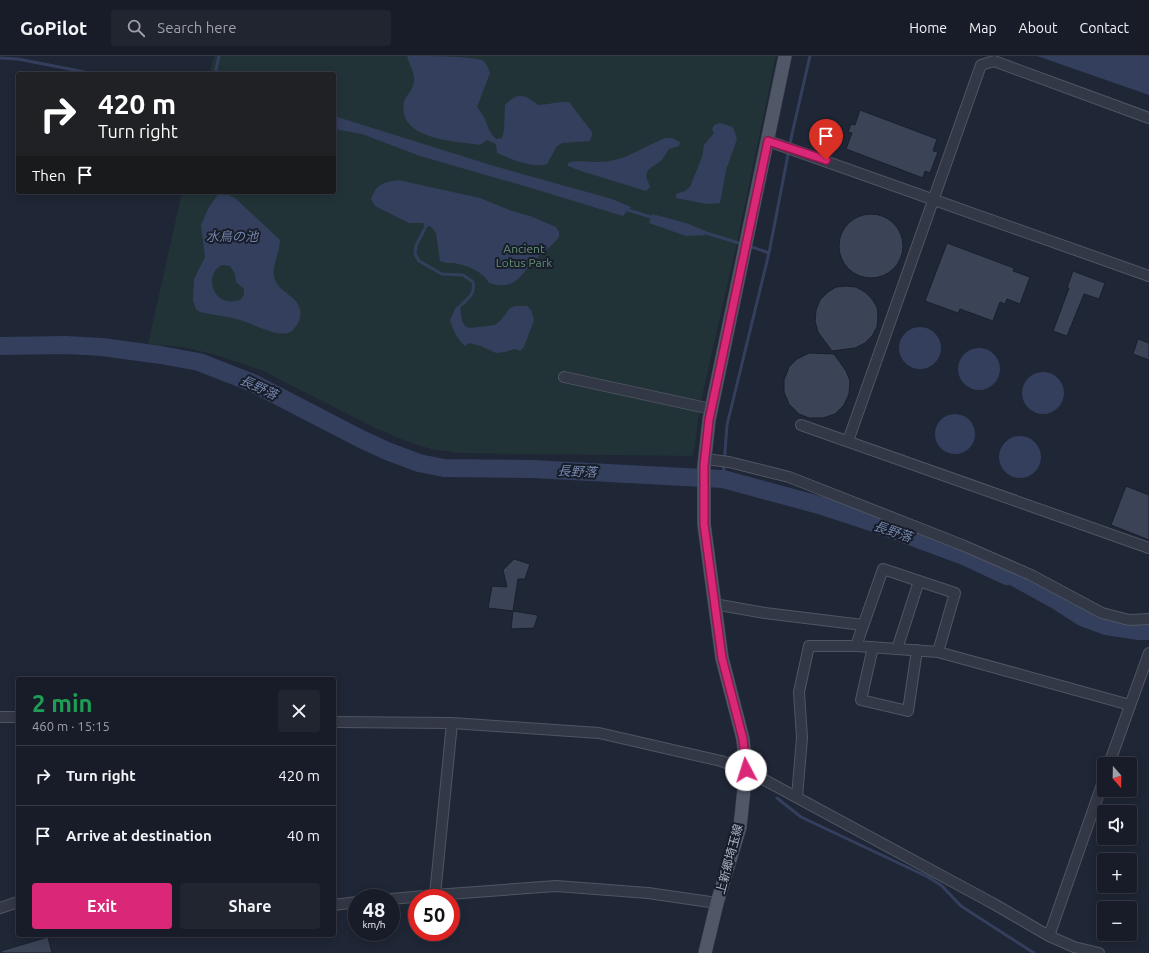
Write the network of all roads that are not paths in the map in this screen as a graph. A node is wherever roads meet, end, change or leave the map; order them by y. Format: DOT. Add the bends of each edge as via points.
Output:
graph roads {
  1 [pos="785,56"];
  2 [pos="1149,118"];
  3 [pos="768,141"];
  4 [pos="933,199"];
  5 [pos="1149,276"];
  6 [pos="564,377"];
  7 [pos="711,409"];
  8 [pos="801,425"];
  9 [pos="848,441"];
  10 [pos="709,462"];
  11 [pos="1149,548"];
  12 [pos="919,581"];
  13 [pos="714,604"];
  14 [pos="1149,619"];
  15 [pos="862,625"];
  16 [pos="856,646"];
  17 [pos="873,648"];
  18 [pos="897,649"];
  19 [pos="917,650"];
  20 [pos="938,652"];
  21 [pos="1149,653"];
  22 [pos="1130,704"];
  23 [pos="0,717"];
  24 [pos="16,717"];
  25 [pos="336,722"];
  26 [pos="452,723"];
  27 [pos="1111,757"];
  28 [pos="746,770"];
  29 [pos="1098,797"];
  30 [pos="797,798"];
  31 [pos="435,889"];
  32 [pos="460,892"];
  33 [pos="16,903"];
  34 [pos="348,903"];
  35 [pos="717,903"];
  36 [pos="336,905"];
  37 [pos="0,908"];
  38 [pos="1049,936"];
  39 [pos="1074,950"];
  40 [pos="705,953"];
  41 [pos="1098,953"];
  1 -- 3 [label="main road, 上新郷埼玉線"];
  2 -- 4 [label="street" via="994,61 981,65"];
  3 -- 4 [label="street"];
  3 -- 7 [label="main road, 上新郷埼玉線"];
  4 -- 5 [label="street"];
  4 -- 9 [label="street"];
  6 -- 7 [label="street"];
  7 -- 10 [label="main road, 上新郷埼玉線"];
  8 -- 9 [label="street"];
  9 -- 11 [label="street"];
  10 -- 13 [label="main road, 上新郷埼玉線" via="703,494 704,524"];
  10 -- 14 [label="street" via="729,462 789,477 962,545 1031,575 1102,613 1128,620"];
  12 -- 15 [label="street" via="883,570"];
  12 -- 18 [label="street"];
  12 -- 20 [label="street" via="955,593"];
  13 -- 15 [label="street" via="765,614"];
  13 -- 28 [label="main road, 上新郷埼玉線" via="722,658 743,739"];
  15 -- 16 [label="street"];
  16 -- 17 [label="street"];
  16 -- 30 [label="street" via="808,646 799,692 802,738"];
  17 -- 18 [label="street"];
  17 -- 19 [label="street" via="861,700 908,711"];
  18 -- 19 [label="street"];
  19 -- 20 [label="street"];
  20 -- 22 [label="street"];
  21 -- 22 [label="street"];
  22 -- 27 [label="street"];
  23 -- 24 [label="street"];
  25 -- 26 [label="street"];
  26 -- 28 [label="street" via="599,733 721,760"];
  26 -- 31 [label="street"];
  28 -- 30 [label="street"];
  28 -- 35 [label="main road, 上新郷埼玉線" via="740,827"];
  29 -- 38 [label="street"];
  30 -- 38 [label="street"];
  32 -- 35 [label="street" via="556,886 648,893"];
  33 -- 37 [label="street"];
  34 -- 36 [label="street"];
  35 -- 40 [label="main road, 上新郷埼玉線"];
  38 -- 39 [label="street"];
  39 -- 41 [label="street"];
}
